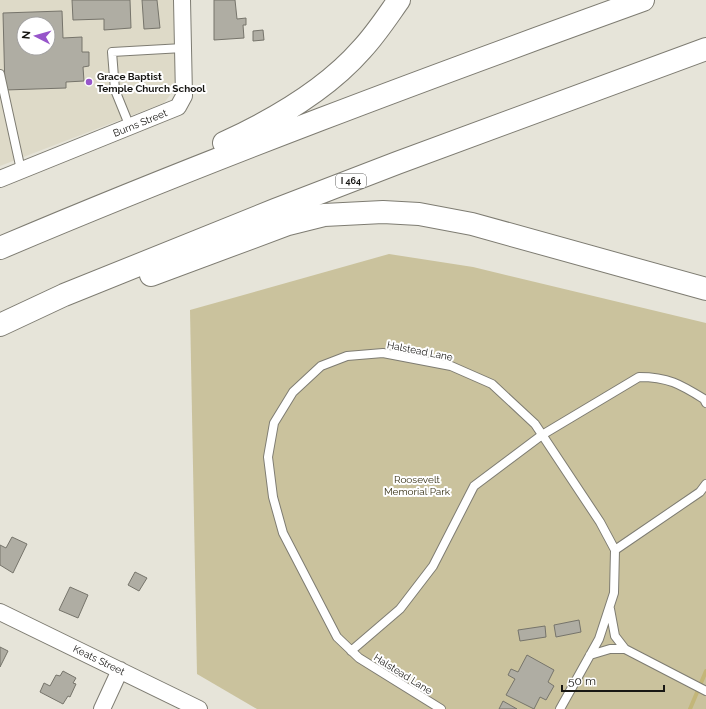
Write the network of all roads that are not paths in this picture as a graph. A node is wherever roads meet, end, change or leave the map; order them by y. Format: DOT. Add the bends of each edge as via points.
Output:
graph roads {
  1 [pos="182,0"];
  2 [pos="399,0"];
  3 [pos="643,0"];
  4 [pos="183,48"];
  5 [pos="706,49"];
  6 [pos="0,74"];
  7 [pos="130,127"];
  8 [pos="21,170"];
  9 [pos="0,179"];
  10 [pos="31,235"];
  11 [pos="0,248"];
  12 [pos="706,289"];
  13 [pos="0,325"];
  14 [pos="0,330"];
  15 [pos="706,403"];
  16 [pos="542,434"];
  17 [pos="706,484"];
  18 [pos="615,550"];
  19 [pos="610,606"];
  20 [pos="0,612"];
  21 [pos="625,649"];
  22 [pos="351,651"];
  23 [pos="590,655"];
  24 [pos="120,670"];
  25 [pos="706,691"];
  26 [pos="102,709"];
  27 [pos="199,709"];
  28 [pos="441,709"];
  29 [pos="560,709"];
  1 -- 4 [label="street, Burns Street"];
  2 -- 10 [label="highway" via="362,50 332,77 299,101 253,130"];
  3 -- 10 [label="highway" via="364,103"];
  4 -- 7 [label="street, Burns Street" via="182,102 172,110"];
  4 -- 7 [label="lane" via="112,52 115,90"];
  5 -- 13 [label="highway, I 464" via="261,216 64,295"];
  6 -- 8 [label="lane"];
  7 -- 8 [label="street, Burns Street"];
  8 -- 9 [label="street, Burns Street"];
  10 -- 11 [label="highway"];
  12 -- 14 [label="highway" via="472,224 419,214 359,212 324,215 288,224"];
  15 -- 16 [label="lane" via="682,385 658,377 639,377"];
  16 -- 18 [label="lane, Halstead Lane" via="600,522"];
  16 -- 22 [label="lane" via="474,486 433,566 400,608"];
  16 -- 22 [label="lane, Halstead Lane" via="535,424 492,384 451,366 383,353 347,356 321,366 293,392 274,423 268,457 273,497 283,533 337,637"];
  17 -- 18 [label="lane" via="700,492"];
  18 -- 19 [label="lane, Halstead Lane" via="614,593"];
  19 -- 21 [label="lane" via="615,636"];
  19 -- 23 [label="lane, Halstead Lane" via="599,639"];
  20 -- 24 [label="street, Keats Street"];
  21 -- 23 [label="lane" via="610,649"];
  21 -- 25 [label="lane"];
  22 -- 28 [label="lane, Halstead Lane"];
  23 -- 29 [label="lane, Halstead Lane"];
  24 -- 26 [label="street"];
  24 -- 27 [label="street, Keats Street"];
}
